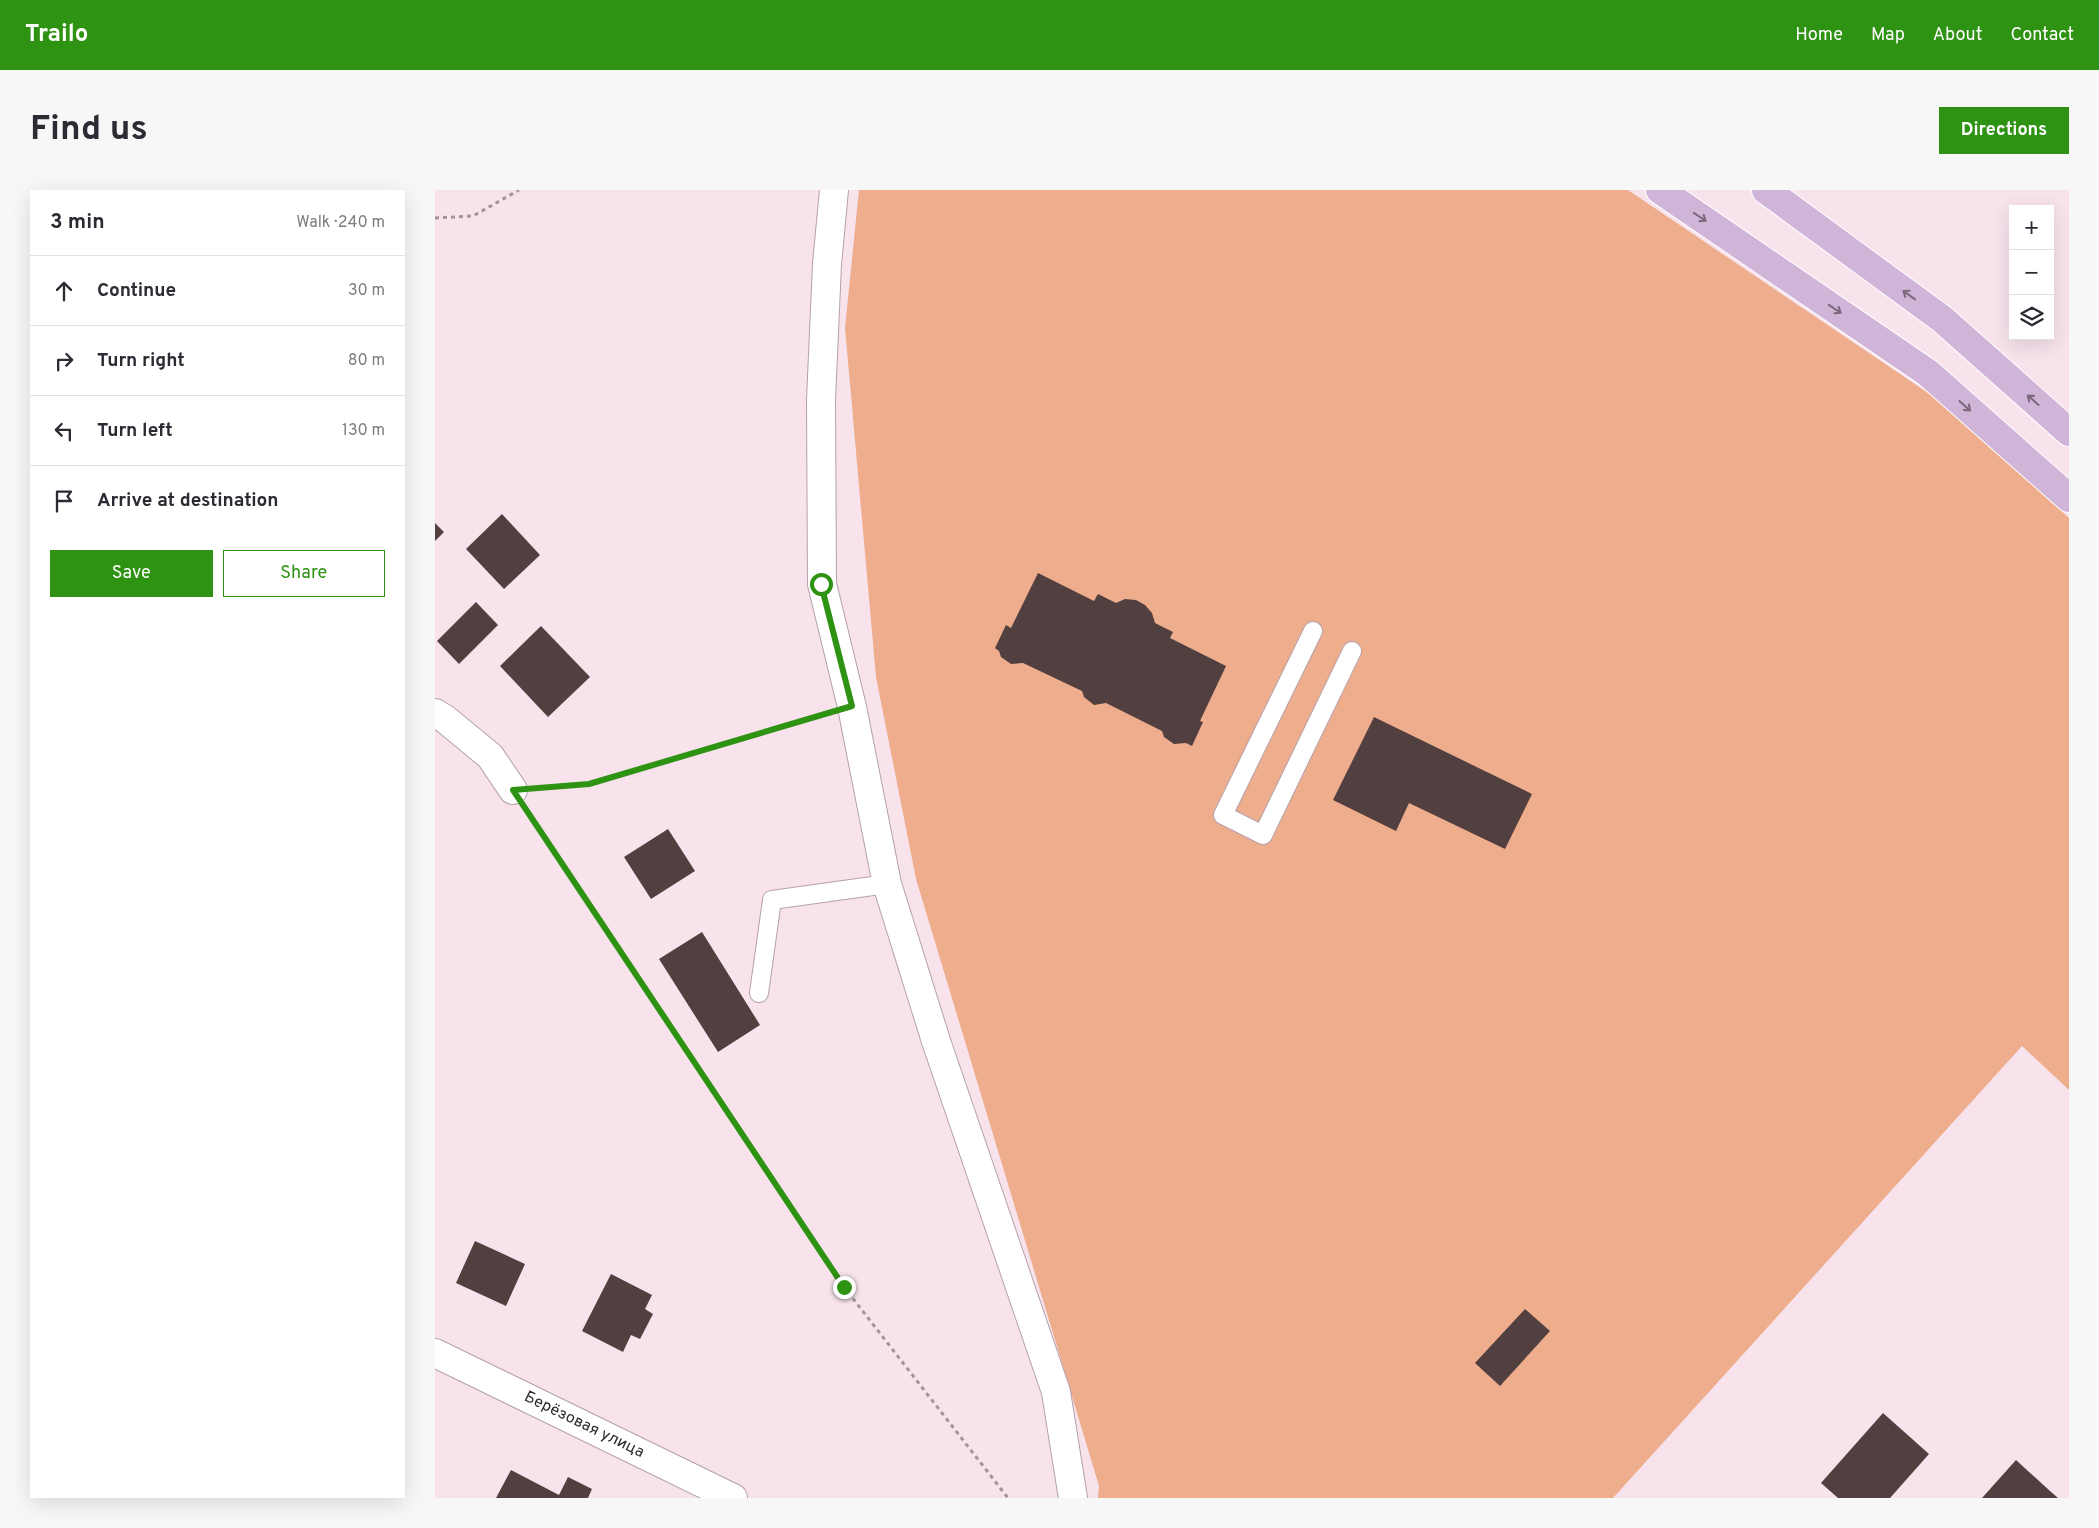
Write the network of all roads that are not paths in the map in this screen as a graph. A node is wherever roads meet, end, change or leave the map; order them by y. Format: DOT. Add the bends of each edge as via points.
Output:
graph roads {
  1 [pos="834,190"];
  2 [pos="1660,190"];
  3 [pos="1766,190"];
  4 [pos="2069,432"];
  5 [pos="2069,498"];
  6 [pos="1313,631"];
  7 [pos="1352,651"];
  8 [pos="435,713"];
  9 [pos="513,790"];
  10 [pos="887,884"];
  11 [pos="759,993"];
  12 [pos="435,1353"];
  13 [pos="733,1498"];
  14 [pos="1073,1498"];
  1 -- 10 [label="street" via="821,400 821,584 852,706"];
  2 -- 5 [label="main road, one-way" via="1928,372"];
  4 -- 3 [label="main road, one-way" via="1942,319"];
  6 -- 7 [label="lane" via="1223,815 1263,834"];
  8 -- 9 [label="street" via="490,756"];
  10 -- 11 [label="lane" via="772,900"];
  10 -- 14 [label="street" via="936,1040 1056,1392"];
  12 -- 13 [label="street, Берёзовая улица"];
}
